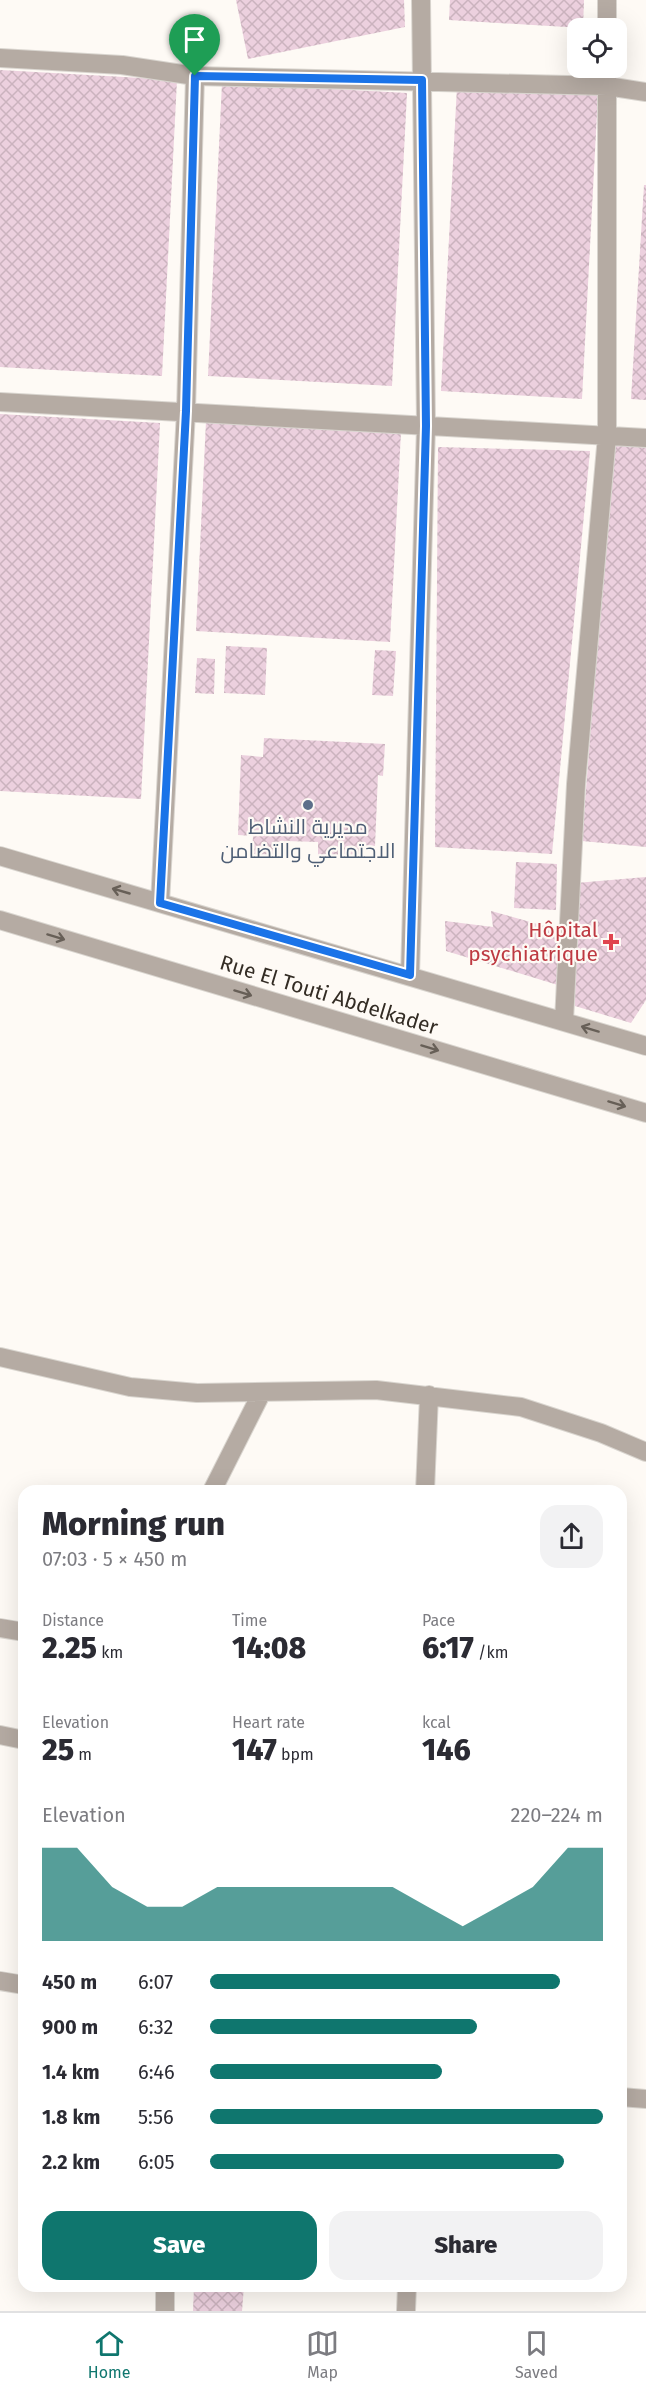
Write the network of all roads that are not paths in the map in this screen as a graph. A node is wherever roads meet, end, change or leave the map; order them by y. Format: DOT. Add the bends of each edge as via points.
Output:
graph roads {
  1 [pos="421,0"];
  2 [pos="607,0"];
  3 [pos="607,18"];
  4 [pos="0,58"];
  5 [pos="195,76"];
  6 [pos="567,78"];
  7 [pos="607,78"];
  8 [pos="610,78"];
  9 [pos="422,80"];
  10 [pos="646,92"];
  11 [pos="0,402"];
  12 [pos="186,411"];
  13 [pos="426,426"];
  14 [pos="607,436"];
  15 [pos="646,438"];
  16 [pos="0,855"];
  17 [pos="160,903"];
  18 [pos="0,920"];
  19 [pos="410,975"];
  20 [pos="564,1021"];
  21 [pos="646,1046"];
  22 [pos="646,1113"];
  23 [pos="0,1357"];
  24 [pos="262,1392"];
  25 [pos="429,1395"];
  26 [pos="646,1452"];
  27 [pos="215,1485"];
  28 [pos="425,1485"];
  29 [pos="0,1628"];
  30 [pos="18,1631"];
  31 [pos="0,1735"];
  32 [pos="18,1739"];
  33 [pos="0,1981"];
  34 [pos="18,1984"];
  35 [pos="627,2097"];
  36 [pos="646,2099"];
  37 [pos="165,2292"];
  38 [pos="407,2292"];
  39 [pos="165,2311"];
  40 [pos="406,2311"];
  1 -- 9 [label="street"];
  2 -- 3 [label="street"];
  4 -- 5 [label="street" via="122,65"];
  5 -- 9 [label="street"];
  5 -- 12 [label="street"];
  6 -- 9 [label="street"];
  7 -- 14 [label="street"];
  8 -- 10 [label="street"];
  9 -- 13 [label="street"];
  11 -- 12 [label="street"];
  12 -- 13 [label="street"];
  12 -- 17 [label="street"];
  13 -- 14 [label="street"];
  13 -- 19 [label="street"];
  14 -- 15 [label="street"];
  14 -- 20 [label="street" via="576,783"];
  17 -- 16 [label="street, Rue El Touti Abdelkader, one-way"];
  17 -- 19 [label="street, Rue El Touti Abdelkader"];
  18 -- 22 [label="street, Rue El Touti Abdelkader, one-way"];
  19 -- 20 [label="street, Rue El Touti Abdelkader"];
  21 -- 20 [label="street, Rue El Touti Abdelkader, one-way"];
  23 -- 24 [label="street" via="130,1387 197,1393"];
  24 -- 25 [label="street" via="376,1390"];
  24 -- 27 [label="street"];
  25 -- 26 [label="street" via="521,1407"];
  25 -- 28 [label="street"];
  29 -- 30 [label="street"];
  31 -- 32 [label="street"];
  33 -- 34 [label="street"];
  35 -- 36 [label="street"];
  37 -- 39 [label="street"];
  38 -- 40 [label="street"];
}
